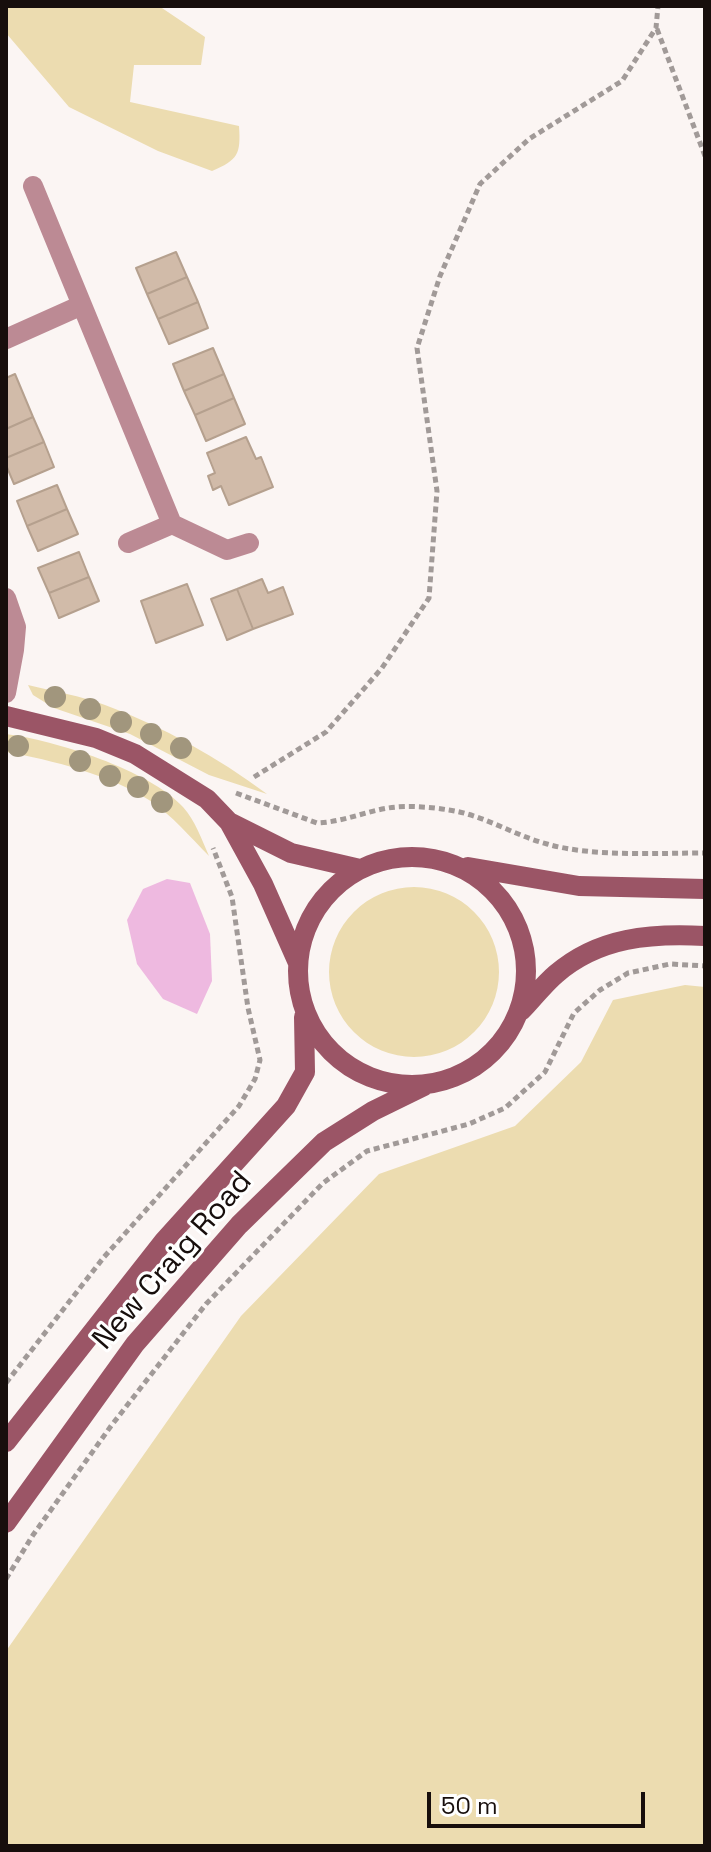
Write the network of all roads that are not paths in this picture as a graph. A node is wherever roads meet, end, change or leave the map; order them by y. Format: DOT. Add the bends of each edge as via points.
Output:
graph roads {
  1 [pos="33,186"];
  2 [pos="82,305"];
  3 [pos="6,339"];
  4 [pos="172,524"];
  5 [pos="128,543"];
  6 [pos="249,543"];
  7 [pos="6,598"];
  8 [pos="6,693"];
  9 [pos="6,716"];
  10 [pos="229,822"];
  11 [pos="444,862"];
  12 [pos="360,869"];
  13 [pos="705,889"];
  14 [pos="705,936"];
  15 [pos="298,963"];
  16 [pos="304,1007"];
  17 [pos="519,1014"];
  18 [pos="428,1085"];
  19 [pos="6,1442"];
  20 [pos="6,1523"];
  1 -- 2 [label="street"];
  2 -- 3 [label="street"];
  2 -- 4 [label="street"];
  4 -- 5 [label="street"];
  4 -- 6 [label="street" via="227,550"];
  7 -- 8 [label="street" via="16,627"];
  9 -- 10 [label="street" via="82,733 135,754 207,799"];
  10 -- 12 [label="street" via="291,853"];
  10 -- 15 [label="street"];
  11 -- 12 [label="street" via="387,859"];
  11 -- 13 [label="street" via="579,886"];
  11 -- 17 [label="street" via="473,874 498,895 515,921 525,952"];
  12 -- 15 [label="street" via="317,908"];
  14 -- 17 [label="street" via="660,934 628,938 601,949 555,974"];
  15 -- 16 [label="street"];
  16 -- 18 [label="street" via="318,1036 339,1059 366,1076"];
  16 -- 19 [label="street, New Craig Road" via="305,1072 297,1091 164,1241"];
  17 -- 18 [label="street" via="483,1062"];
  18 -- 20 [label="street, New Craig Road" via="324,1142 239,1225 135,1344"];
}
